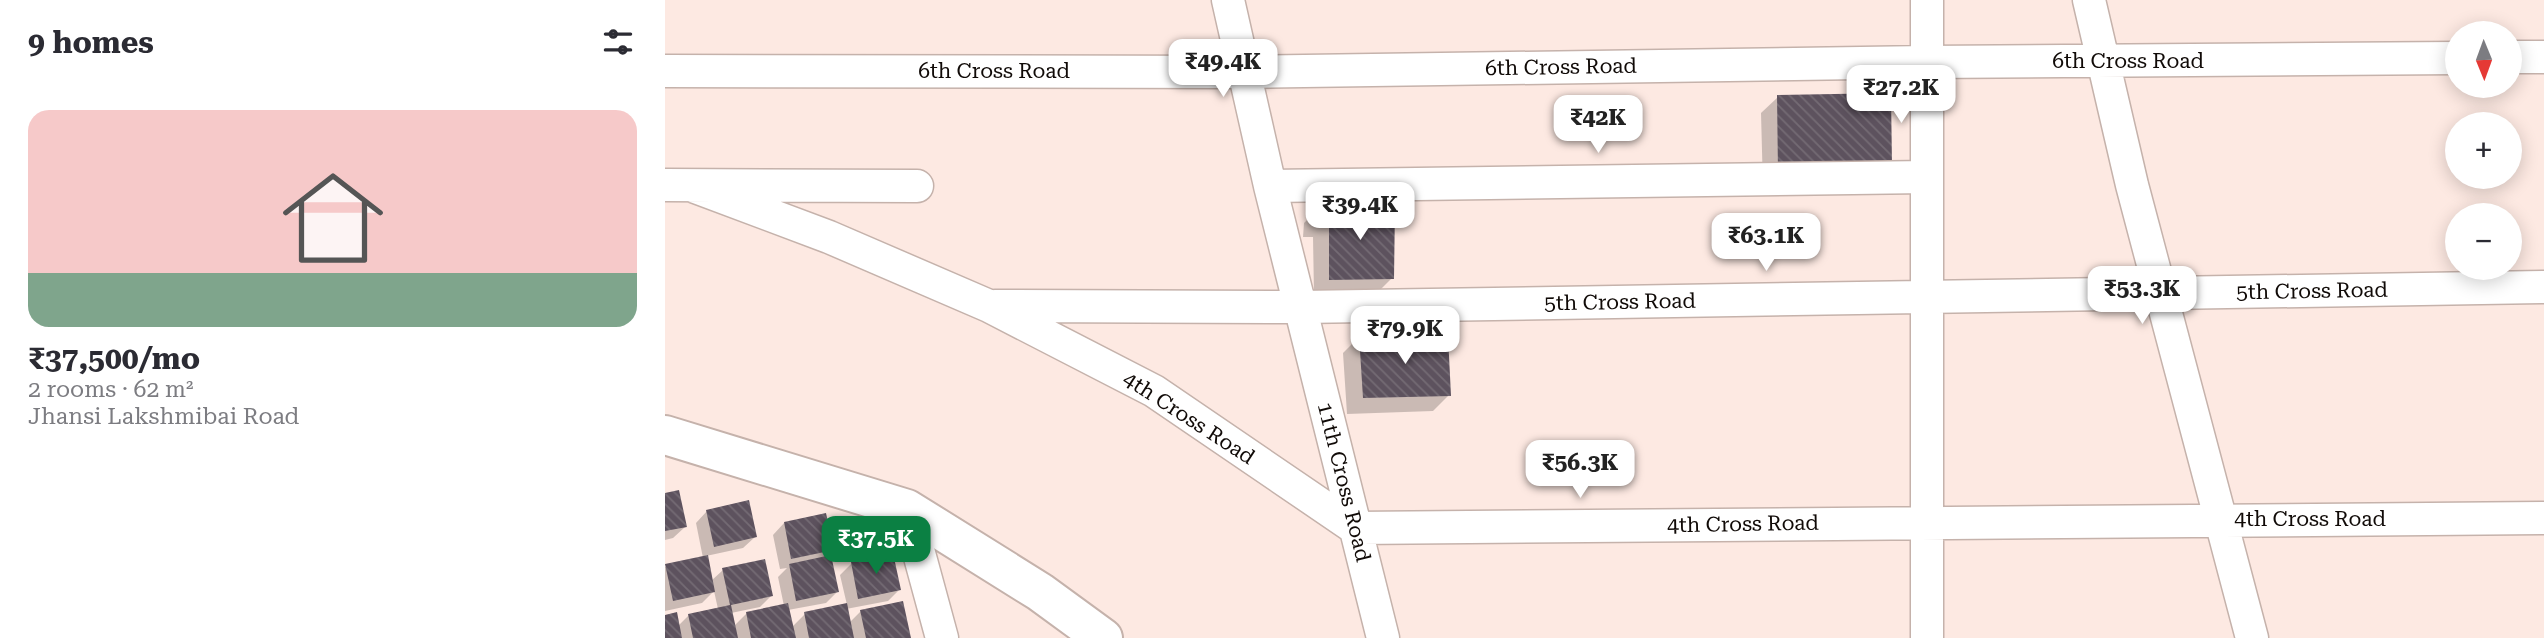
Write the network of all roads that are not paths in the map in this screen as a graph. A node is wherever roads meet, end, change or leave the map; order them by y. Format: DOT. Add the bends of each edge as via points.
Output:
graph roads {
  1 [pos="1228,0"];
  2 [pos="1927,0"];
  3 [pos="2089,0"];
  4 [pos="2522,57"];
  5 [pos="2544,57"];
  6 [pos="2445,58"];
  7 [pos="1927,62"];
  8 [pos="2103,62"];
  9 [pos="665,71"];
  10 [pos="1244,72"];
  11 [pos="1927,177"];
  12 [pos="679,186"];
  13 [pos="917,186"];
  14 [pos="1270,186"];
  15 [pos="2544,287"];
  16 [pos="2161,293"];
  17 [pos="1926,297"];
  18 [pos="989,306"];
  19 [pos="1301,307"];
  20 [pos="665,435"];
  21 [pos="907,509"];
  22 [pos="2544,518"];
  23 [pos="2220,519"];
  24 [pos="1927,522"];
  25 [pos="1355,528"];
  26 [pos="942,638"];
  27 [pos="1103,638"];
  28 [pos="1383,638"];
  29 [pos="1927,638"];
  30 [pos="2252,638"];
  1 -- 10 [label="street, 11th Cross Road"];
  2 -- 7 [label="street"];
  3 -- 8 [label="street"];
  4 -- 5 [label="street"];
  6 -- 8 [label="street, 6th Cross Road"];
  7 -- 8 [label="street, 6th Cross Road"];
  7 -- 10 [label="street, 6th Cross Road"];
  7 -- 11 [label="street"];
  8 -- 16 [label="street"];
  9 -- 10 [label="street, 6th Cross Road"];
  10 -- 14 [label="street, 11th Cross Road"];
  11 -- 14 [label="street"];
  11 -- 17 [label="street"];
  12 -- 13 [label="street"];
  12 -- 18 [label="street, 4th Cross Road" via="829,237"];
  14 -- 19 [label="street, 11th Cross Road"];
  15 -- 16 [label="street, 5th Cross Road"];
  16 -- 17 [label="street, 5th Cross Road"];
  16 -- 23 [label="street"];
  17 -- 19 [label="street, 5th Cross Road"];
  17 -- 24 [label="street"];
  18 -- 19 [label="street, 5th Cross Road"];
  18 -- 25 [label="street, 4th Cross Road" via="1154,391"];
  19 -- 25 [label="street, 11th Cross Road"];
  20 -- 21 [label="main road"];
  21 -- 26 [label="street"];
  21 -- 27 [label="main road" via="1040,592"];
  22 -- 23 [label="street, 4th Cross Road"];
  23 -- 24 [label="street, 4th Cross Road"];
  23 -- 30 [label="street"];
  24 -- 25 [label="street, 4th Cross Road"];
  24 -- 29 [label="street"];
  25 -- 28 [label="street, 11th Cross Road"];
}
